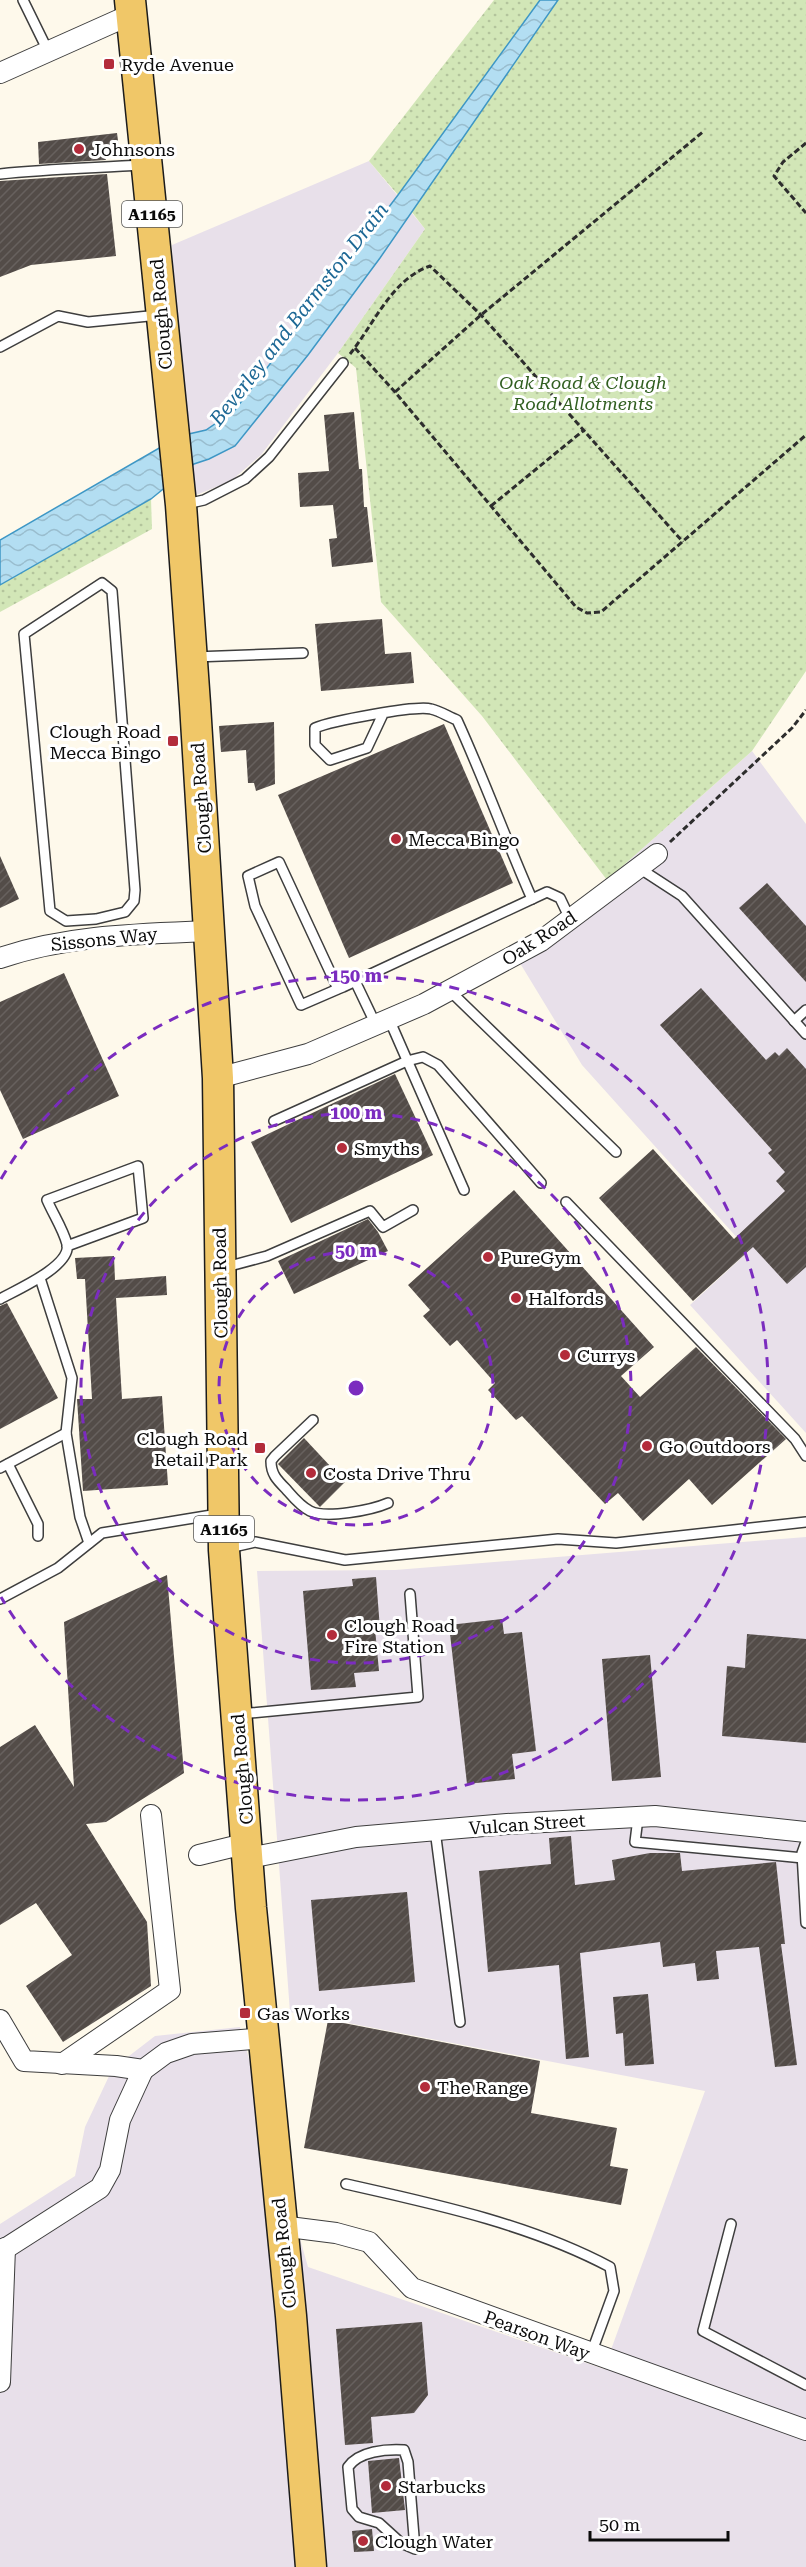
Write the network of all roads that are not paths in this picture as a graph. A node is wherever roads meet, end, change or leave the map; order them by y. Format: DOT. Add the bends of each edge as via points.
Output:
graph roads {
  1 [pos="23,0"];
  2 [pos="131,7"];
  3 [pos="48,51"];
  4 [pos="0,73"];
  5 [pos="147,165"];
  6 [pos="0,174"];
  7 [pos="161,315"];
  8 [pos="0,347"];
  9 [pos="343,363"];
  10 [pos="180,496"];
  11 [pos="303,653"];
  12 [pos="192,657"];
  13 [pos="383,714"];
  14 [pos="657,854"];
  15 [pos="639,868"];
  16 [pos="532,899"];
  17 [pos="570,920"];
  18 [pos="95,928"];
  19 [pos="209,931"];
  20 [pos="0,957"];
  21 [pos="356,981"];
  22 [pos="338,989"];
  23 [pos="450,990"];
  24 [pos="806,1010"];
  25 [pos="794,1021"];
  26 [pos="382,1022"];
  27 [pos="806,1034"];
  28 [pos="407,1061"];
  29 [pos="218,1078"];
  30 [pos="274,1121"];
  31 [pos="616,1152"];
  32 [pos="541,1183"];
  33 [pos="464,1190"];
  34 [pos="566,1202"];
  35 [pos="413,1210"];
  36 [pos="67,1246"];
  37 [pos="220,1269"];
  38 [pos="40,1278"];
  39 [pos="0,1299"];
  40 [pos="313,1420"];
  41 [pos="66,1433"];
  42 [pos="806,1456"];
  43 [pos="4,1466"];
  44 [pos="388,1503"];
  45 [pos="224,1514"];
  46 [pos="806,1522"];
  47 [pos="38,1536"];
  48 [pos="89,1543"];
  49 [pos="224,1550"];
  50 [pos="410,1594"];
  51 [pos="0,1599"];
  52 [pos="237,1714"];
  53 [pos="152,1815"];
  54 [pos="638,1818"];
  55 [pos="435,1830"];
  56 [pos="806,1832"];
  57 [pos="806,1842"];
  58 [pos="248,1850"];
  59 [pos="199,1855"];
  60 [pos="803,1858"];
  61 [pos="806,1923"];
  62 [pos="0,2020"];
  63 [pos="460,2022"];
  64 [pos="264,2038"];
  65 [pos="62,2064"];
  66 [pos="143,2070"];
  67 [pos="346,2184"];
  68 [pos="731,2224"];
  69 [pos="281,2226"];
  70 [pos="3,2250"];
  71 [pos="591,2354"];
  72 [pos="0,2382"];
  73 [pos="806,2385"];
  74 [pos="806,2430"];
  75 [pos="352,2509"];
  76 [pos="311,2567"];
  1 -- 3 [label="lane"];
  2 -- 3 [label="street"];
  2 -- 5 [label="main road, Clough Road / A1165"];
  3 -- 4 [label="street"];
  5 -- 6 [label="lane"];
  5 -- 7 [label="main road, Clough Road / A1165"];
  7 -- 8 [label="lane" via="88,322 58,316"];
  7 -- 10 [label="main road, Clough Road / A1165"];
  9 -- 10 [label="lane" via="269,457 245,479 204,500"];
  10 -- 12 [label="main road, Clough Road / A1165"];
  11 -- 12 [label="lane"];
  12 -- 19 [label="main road, Clough Road / A1165"];
  13 -- 13 [label="lane" via="315,728 315,745 330,760 367,748"];
  13 -- 16 [label="lane" via="430,708 457,720"];
  14 -- 15 [label="street, Oak Road"];
  15 -- 17 [label="street, Oak Road"];
  15 -- 25 [label="lane" via="682,896"];
  16 -- 17 [label="lane" via="547,892 560,898"];
  16 -- 21 [label="lane"];
  17 -- 23 [label="street, Oak Road" via="541,941"];
  18 -- 18 [label="lane" via="66,921 50,911 24,634 102,583 112,591 135,890 134,902 125,912"];
  18 -- 19 [label="street, Sissons Way"];
  18 -- 20 [label="street, Sissons Way"];
  19 -- 29 [label="main road, Clough Road / A1165"];
  21 -- 22 [label="lane"];
  21 -- 26 [label="lane"];
  22 -- 22 [label="lane" via="301,1005 255,906 248,876 279,862"];
  23 -- 26 [label="street, Oak Road"];
  23 -- 31 [label="lane"];
  24 -- 25 [label="lane"];
  25 -- 27 [label="lane"];
  26 -- 28 [label="lane"];
  26 -- 29 [label="street, Oak Road" via="308,1054"];
  28 -- 30 [label="lane"];
  28 -- 32 [label="lane" via="423,1058 438,1065"];
  28 -- 33 [label="lane"];
  29 -- 37 [label="main road, Clough Road / A1165"];
  34 -- 42 [label="lane" via="795,1439"];
  35 -- 37 [label="lane" via="383,1227 370,1211 267,1256"];
  36 -- 36 [label="lane" via="47,1200 138,1166 143,1218"];
  36 -- 38 [label="lane" via="65,1256"];
  37 -- 45 [label="main road, Clough Road / A1165"];
  38 -- 39 [label="lane"];
  38 -- 41 [label="lane" via="72,1378"];
  40 -- 44 [label="lane" via="271,1461 274,1477 312,1512 332,1513"];
  41 -- 43 [label="lane"];
  41 -- 48 [label="lane" via="80,1517"];
  43 -- 47 [label="lane" via="38,1524"];
  45 -- 48 [label="lane" via="102,1533"];
  45 -- 49 [label="main road, Clough Road / A1165"];
  46 -- 49 [label="lane" via="616,1543 558,1539 345,1560 255,1542"];
  48 -- 51 [label="lane" via="58,1568"];
  49 -- 52 [label="main road, Clough Road / A1165"];
  50 -- 52 [label="lane" via="418,1697"];
  52 -- 58 [label="main road, Clough Road / A1165"];
  53 -- 65 [label="street" via="170,1990"];
  54 -- 55 [label="street, Vulcan Street"];
  54 -- 56 [label="street, Vulcan Street" via="655,1816"];
  54 -- 60 [label="lane" via="634,1842"];
  55 -- 58 [label="street, Vulcan Street"];
  55 -- 63 [label="lane"];
  57 -- 60 [label="lane"];
  58 -- 59 [label="street, Vulcan Street"];
  58 -- 64 [label="main road, Clough Road / A1165"];
  60 -- 61 [label="lane"];
  62 -- 65 [label="street" via="24,2061"];
  64 -- 66 [label="street" via="192,2044 166,2053"];
  64 -- 69 [label="main road, Clough Road / A1165"];
  65 -- 66 [label="street"];
  66 -- 70 [label="street" via="120,2120 110,2170 100,2188"];
  67 -- 71 [label="lane" via="525,2231 610,2267 614,2291"];
  68 -- 73 [label="lane" via="703,2331"];
  69 -- 71 [label="street, Pearson Way" via="369,2242 411,2288"];
  69 -- 76 [label="main road, Clough Road / A1165"];
  70 -- 72 [label="street"];
  71 -- 74 [label="street, Pearson Way"];
  75 -- 75 [label="lane" via="348,2467 352,2461 364,2454 404,2450 410,2472 415,2549 401,2543 379,2523 359,2517"];
}
